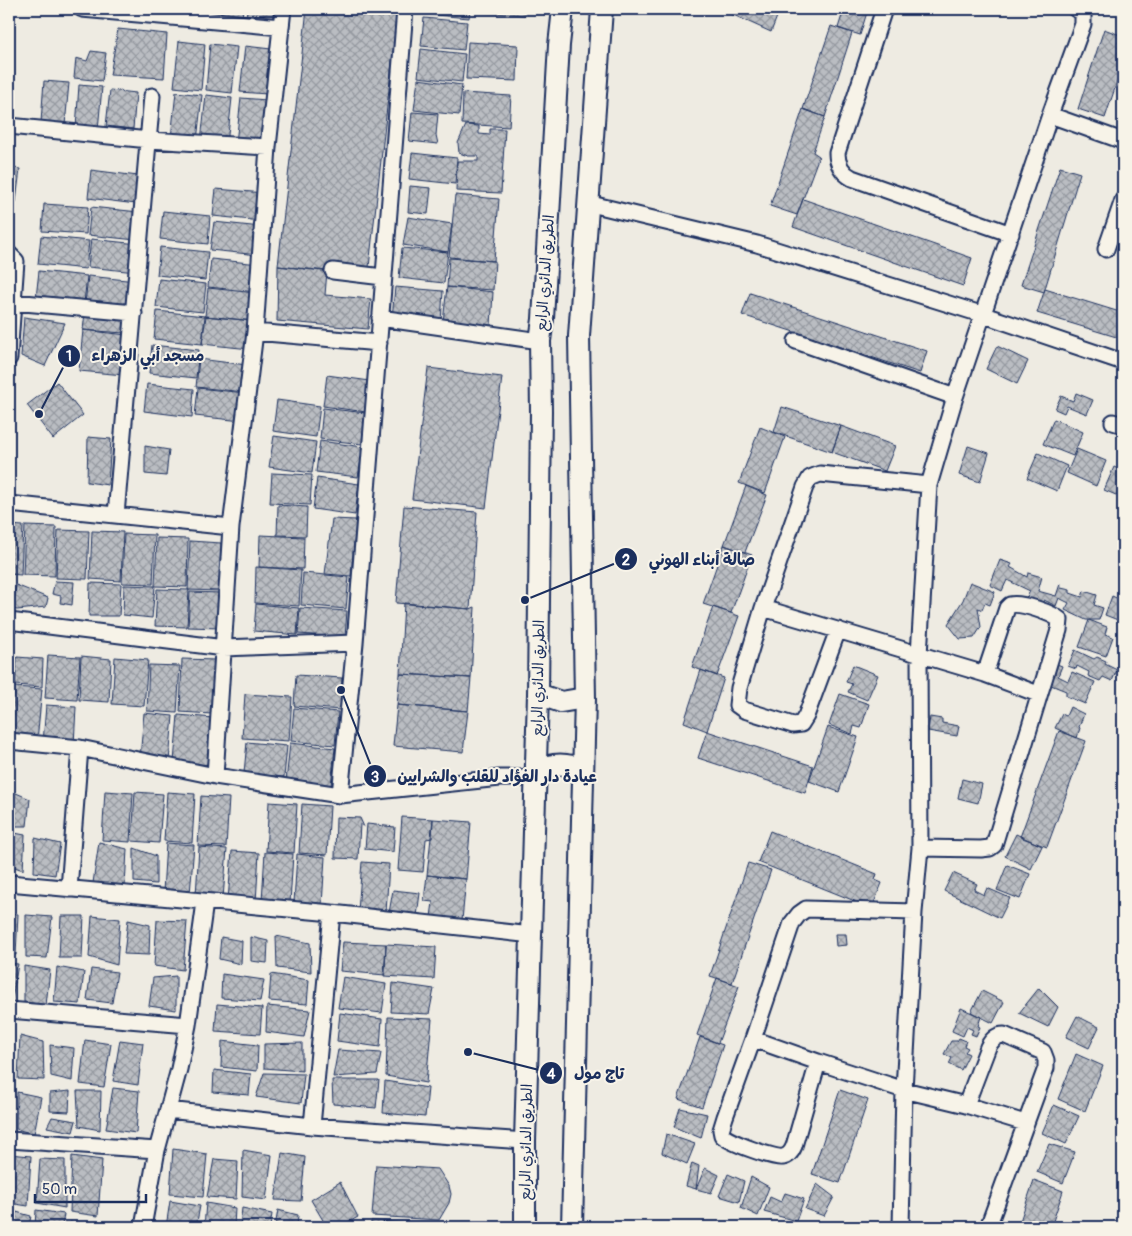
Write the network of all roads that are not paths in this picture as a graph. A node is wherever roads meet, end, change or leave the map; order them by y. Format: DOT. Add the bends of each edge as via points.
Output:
graph roads {
  1 [pos="82,9"];
  2 [pos="283,9"];
  3 [pos="405,9"];
  4 [pos="563,9"];
  5 [pos="602,9"];
  6 [pos="884,9"];
  7 [pos="1076,9"];
  8 [pos="281,28"];
  9 [pos="152,96"];
  10 [pos="1050,115"];
  11 [pos="9,126"];
  12 [pos="148,140"];
  13 [pos="1123,140"];
  14 [pos="268,147"];
  15 [pos="1123,200"];
  16 [pos="587,203"];
  17 [pos="1011,234"];
  18 [pos="1106,249"];
  19 [pos="9,254"];
  20 [pos="334,272"];
  21 [pos="383,277"];
  22 [pos="13,302"];
  23 [pos="134,313"];
  24 [pos="984,315"];
  25 [pos="380,318"];
  26 [pos="255,332"];
  27 [pos="540,341"];
  28 [pos="796,341"];
  29 [pos="379,343"];
  30 [pos="9,358"];
  31 [pos="1123,362"];
  32 [pos="955,396"];
  33 [pos="929,485"];
  34 [pos="9,504"];
  35 [pos="116,515"];
  36 [pos="231,527"];
  37 [pos="764,608"];
  38 [pos="9,621"];
  39 [pos="838,630"];
  40 [pos="355,643"];
  41 [pos="224,648"];
  42 [pos="919,655"];
  43 [pos="985,674"];
  44 [pos="538,694"];
  45 [pos="1038,694"];
  46 [pos="585,698"];
  47 [pos="9,741"];
  48 [pos="80,748"];
  49 [pos="583,770"];
  50 [pos="535,775"];
  51 [pos="215,776"];
  52 [pos="340,795"];
  53 [pos="920,848"];
  54 [pos="9,883"];
  55 [pos="69,889"];
  56 [pos="205,902"];
  57 [pos="914,912"];
  58 [pos="332,913"];
  59 [pos="532,936"];
  60 [pos="9,1010"];
  61 [pos="188,1025"];
  62 [pos="753,1039"];
  63 [pos="818,1062"];
  64 [pos="904,1090"];
  65 [pos="966,1105"];
  66 [pos="168,1110"];
  67 [pos="1025,1123"];
  68 [pos="312,1126"];
  69 [pos="9,1140"];
  70 [pos="526,1141"];
  71 [pos="157,1150"];
  72 [pos="143,1227"];
  73 [pos="524,1227"];
  74 [pos="572,1227"];
  75 [pos="901,1227"];
  76 [pos="988,1227"];
  1 -- 8 [label="street"];
  2 -- 8 [label="street"];
  3 -- 21 [label="street"];
  4 -- 27 [label="main road, الطريق الدائري الرابع"];
  5 -- 16 [label="main road"];
  6 -- 17 [label="street" via="837,153 840,167 852,178"];
  7 -- 10 [label="street" via="1083,13 1083,24"];
  8 -- 14 [label="street"];
  9 -- 12 [label="street"];
  10 -- 13 [label="street"];
  10 -- 17 [label="street"];
  11 -- 12 [label="street"];
  12 -- 14 [label="street"];
  12 -- 23 [label="street"];
  14 -- 26 [label="street"];
  15 -- 18 [label="street"];
  16 -- 24 [label="street" via="757,244"];
  16 -- 46 [label="main road" via="579,336"];
  17 -- 24 [label="street"];
  19 -- 22 [label="street" via="16,261"];
  20 -- 21 [label="street"];
  21 -- 25 [label="street"];
  22 -- 23 [label="street"];
  22 -- 30 [label="street"];
  23 -- 35 [label="street"];
  24 -- 31 [label="street"];
  24 -- 32 [label="street"];
  25 -- 27 [label="street"];
  25 -- 29 [label="street"];
  26 -- 29 [label="street"];
  26 -- 36 [label="street"];
  27 -- 44 [label="main road, الطريق الدائري الرابع"];
  28 -- 32 [label="street"];
  29 -- 40 [label="street"];
  32 -- 33 [label="street"];
  33 -- 37 [label="street" via="820,474 810,478"];
  33 -- 42 [label="street"];
  34 -- 35 [label="street"];
  35 -- 36 [label="street"];
  36 -- 41 [label="street"];
  37 -- 39 [label="street"];
  37 -- 39 [label="street" via="737,705 793,725 804,721"];
  38 -- 41 [label="street"];
  39 -- 42 [label="street"];
  40 -- 41 [label="street"];
  40 -- 52 [label="street"];
  41 -- 51 [label="street"];
  42 -- 43 [label="street"];
  42 -- 53 [label="street"];
  43 -- 45 [label="street"];
  43 -- 45 [label="street" via="1010,605 1021,605 1053,616 1060,620 1060,626"];
  44 -- 46 [label="main road" via="561,702"];
  44 -- 50 [label="main road, الطريق الدائري الرابع"];
  45 -- 53 [label="street" via="992,847"];
  46 -- 49 [label="main road"];
  47 -- 48 [label="street"];
  48 -- 51 [label="street"];
  48 -- 55 [label="street"];
  49 -- 50 [label="main road" via="559,764 550,765"];
  49 -- 74 [label="main road"];
  50 -- 52 [label="street"];
  50 -- 59 [label="main road, الطريق الدائري الرابع"];
  51 -- 52 [label="street"];
  53 -- 57 [label="street"];
  54 -- 55 [label="street"];
  55 -- 56 [label="street"];
  56 -- 58 [label="street"];
  56 -- 61 [label="street"];
  57 -- 62 [label="street" via="802,911 792,923"];
  57 -- 64 [label="street"];
  58 -- 59 [label="street"];
  58 -- 68 [label="street"];
  59 -- 70 [label="main road, الطريق الدائري الرابع"];
  60 -- 61 [label="street"];
  61 -- 66 [label="street"];
  62 -- 63 [label="street"];
  62 -- 63 [label="street" via="722,1125 722,1135 774,1156 784,1157 794,1146"];
  63 -- 64 [label="street"];
  64 -- 65 [label="street"];
  64 -- 75 [label="street"];
  65 -- 67 [label="street"];
  65 -- 67 [label="street" via="989,1044 1004,1035 1043,1052 1045,1056 1046,1068"];
  66 -- 68 [label="street"];
  66 -- 71 [label="street"];
  67 -- 76 [label="street"];
  68 -- 70 [label="street"];
  69 -- 71 [label="street"];
  70 -- 73 [label="main road, الطريق الدائري الرابع"];
  71 -- 72 [label="street"];
}
